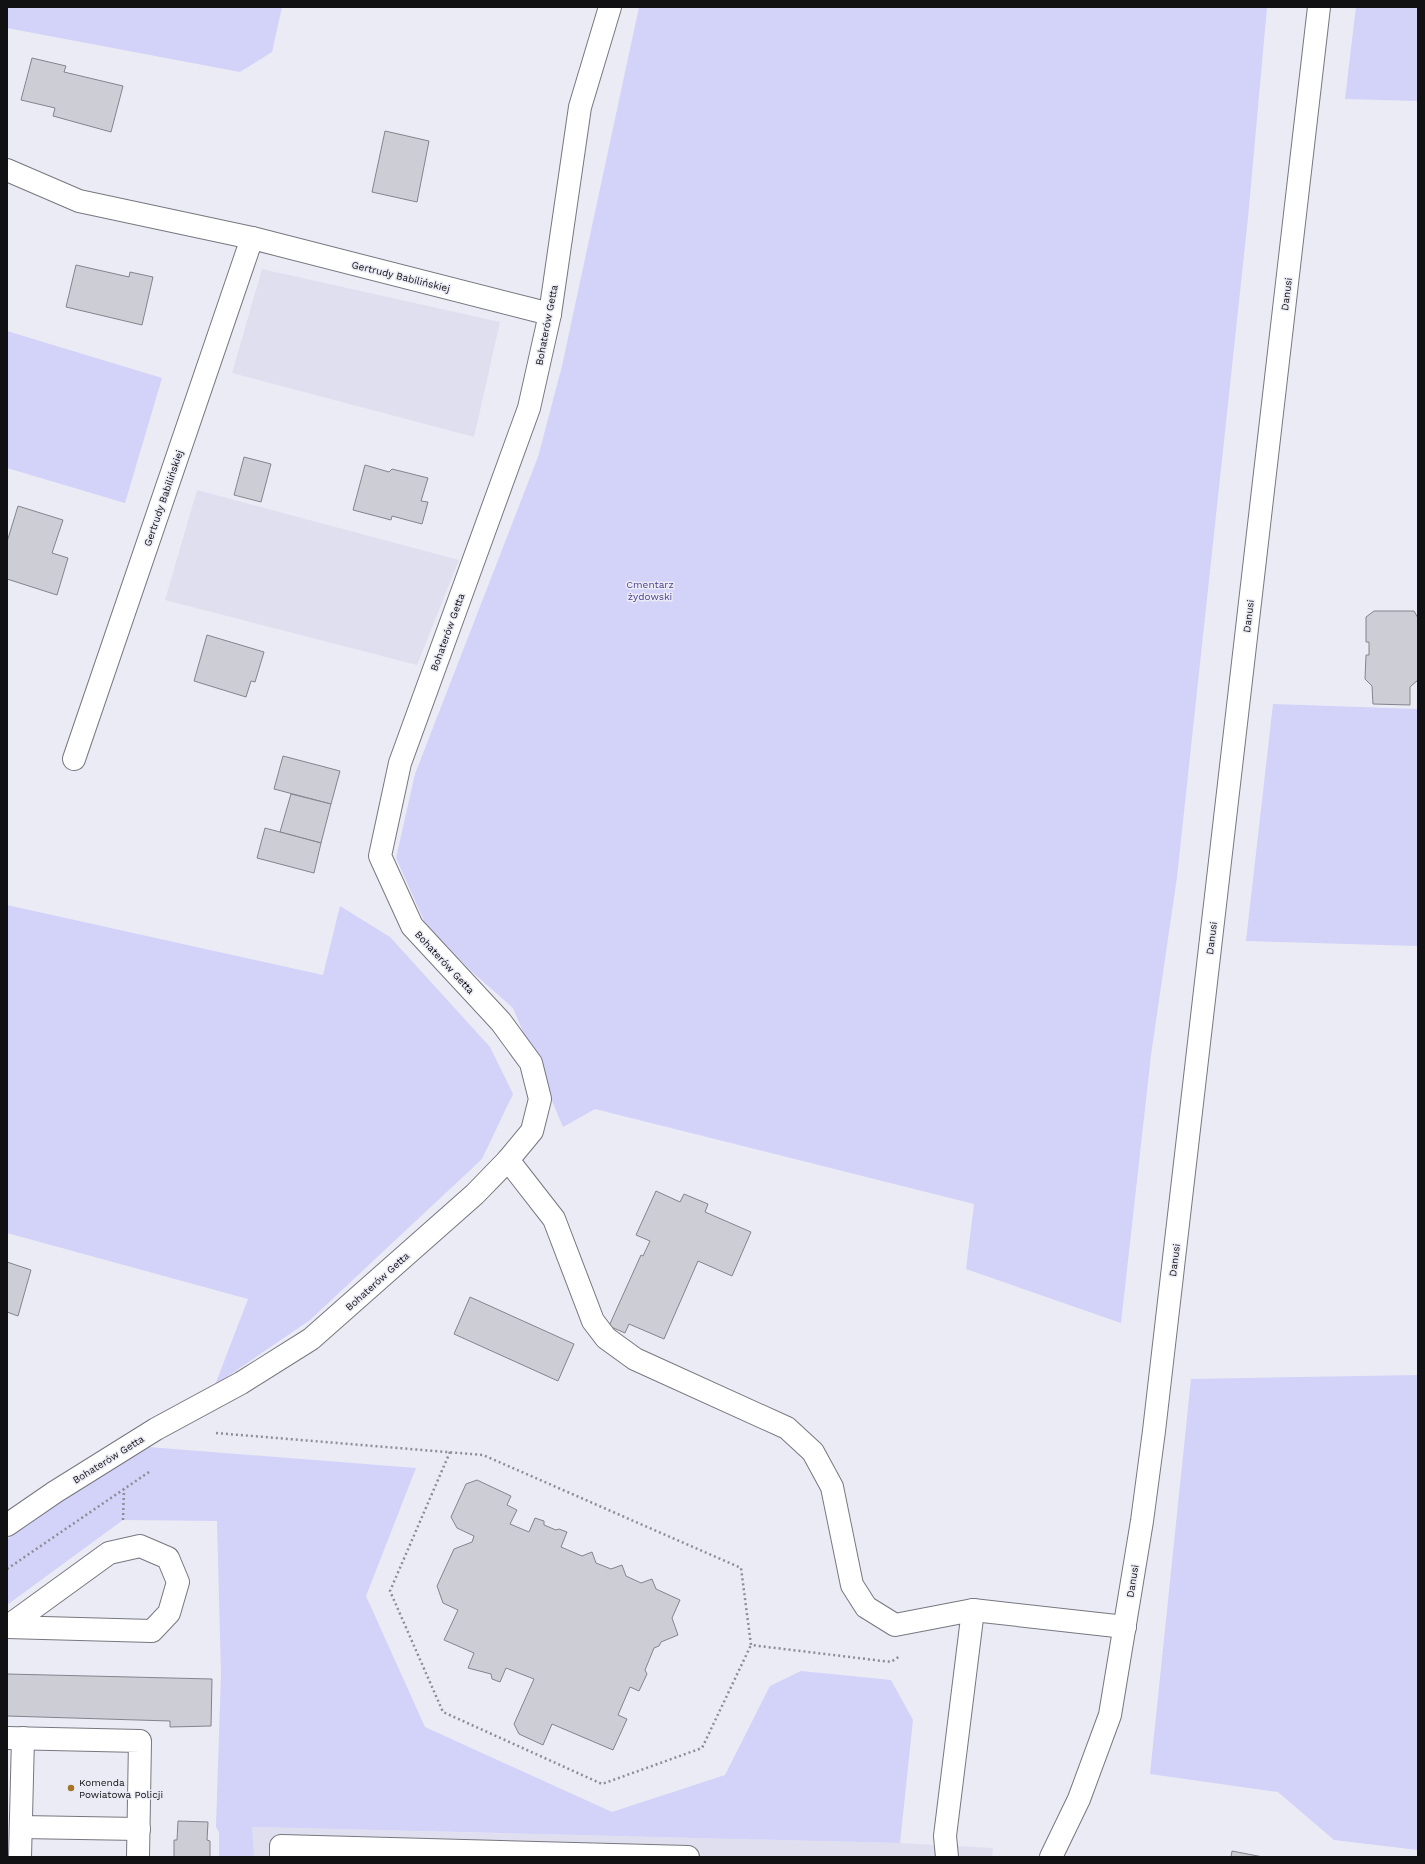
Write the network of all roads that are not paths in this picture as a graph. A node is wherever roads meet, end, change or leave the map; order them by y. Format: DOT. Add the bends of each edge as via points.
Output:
graph roads {
  1 [pos="610,7"];
  2 [pos="1319,7"];
  3 [pos="7,170"];
  4 [pos="252,238"];
  5 [pos="550,314"];
  6 [pos="74,759"];
  7 [pos="508,1160"];
  8 [pos="7,1525"];
  9 [pos="973,1610"];
  10 [pos="1125,1626"];
  11 [pos="7,1627"];
  12 [pos="15,1738"];
  13 [pos="21,1827"];
  14 [pos="139,1829"];
  15 [pos="20,1857"];
  16 [pos="138,1857"];
  17 [pos="280,1857"];
  18 [pos="688,1857"];
  19 [pos="947,1857"];
  20 [pos="1051,1857"];
  1 -- 5 [label="street, Bohaterów Getta" via="580,107"];
  2 -- 10 [label="street, Danusi" via="1155,1423"];
  3 -- 4 [label="street, Gertrudy Babilińskiej" via="78,201"];
  4 -- 5 [label="street, Gertrudy Babilińskiej"];
  4 -- 6 [label="street, Gertrudy Babilińskiej"];
  5 -- 7 [label="street, Bohaterów Getta" via="529,408 400,763 380,856 412,926 501,1022 531,1063 540,1099 532,1131"];
  7 -- 8 [label="street, Bohaterów Getta" via="475,1194 312,1339 241,1383 149,1434"];
  7 -- 9 [label="street" via="554,1219 593,1321 606,1338 635,1359 787,1428 813,1452 832,1487 852,1585 866,1607 895,1625"];
  9 -- 10 [label="street"];
  9 -- 19 [label="street" via="945,1836"];
  10 -- 20 [label="street, Danusi" via="1110,1715 1079,1799"];
  11 -- 11 [label="street" via="109,1553 140,1546 168,1558 178,1582 169,1613 152,1631"];
  12 -- 13 [label="street"];
  12 -- 14 [label="street" via="140,1741"];
  13 -- 14 [label="street"];
  13 -- 15 [label="street"];
  14 -- 16 [label="street"];
  17 -- 18 [label="street" via="281,1846"];
}
